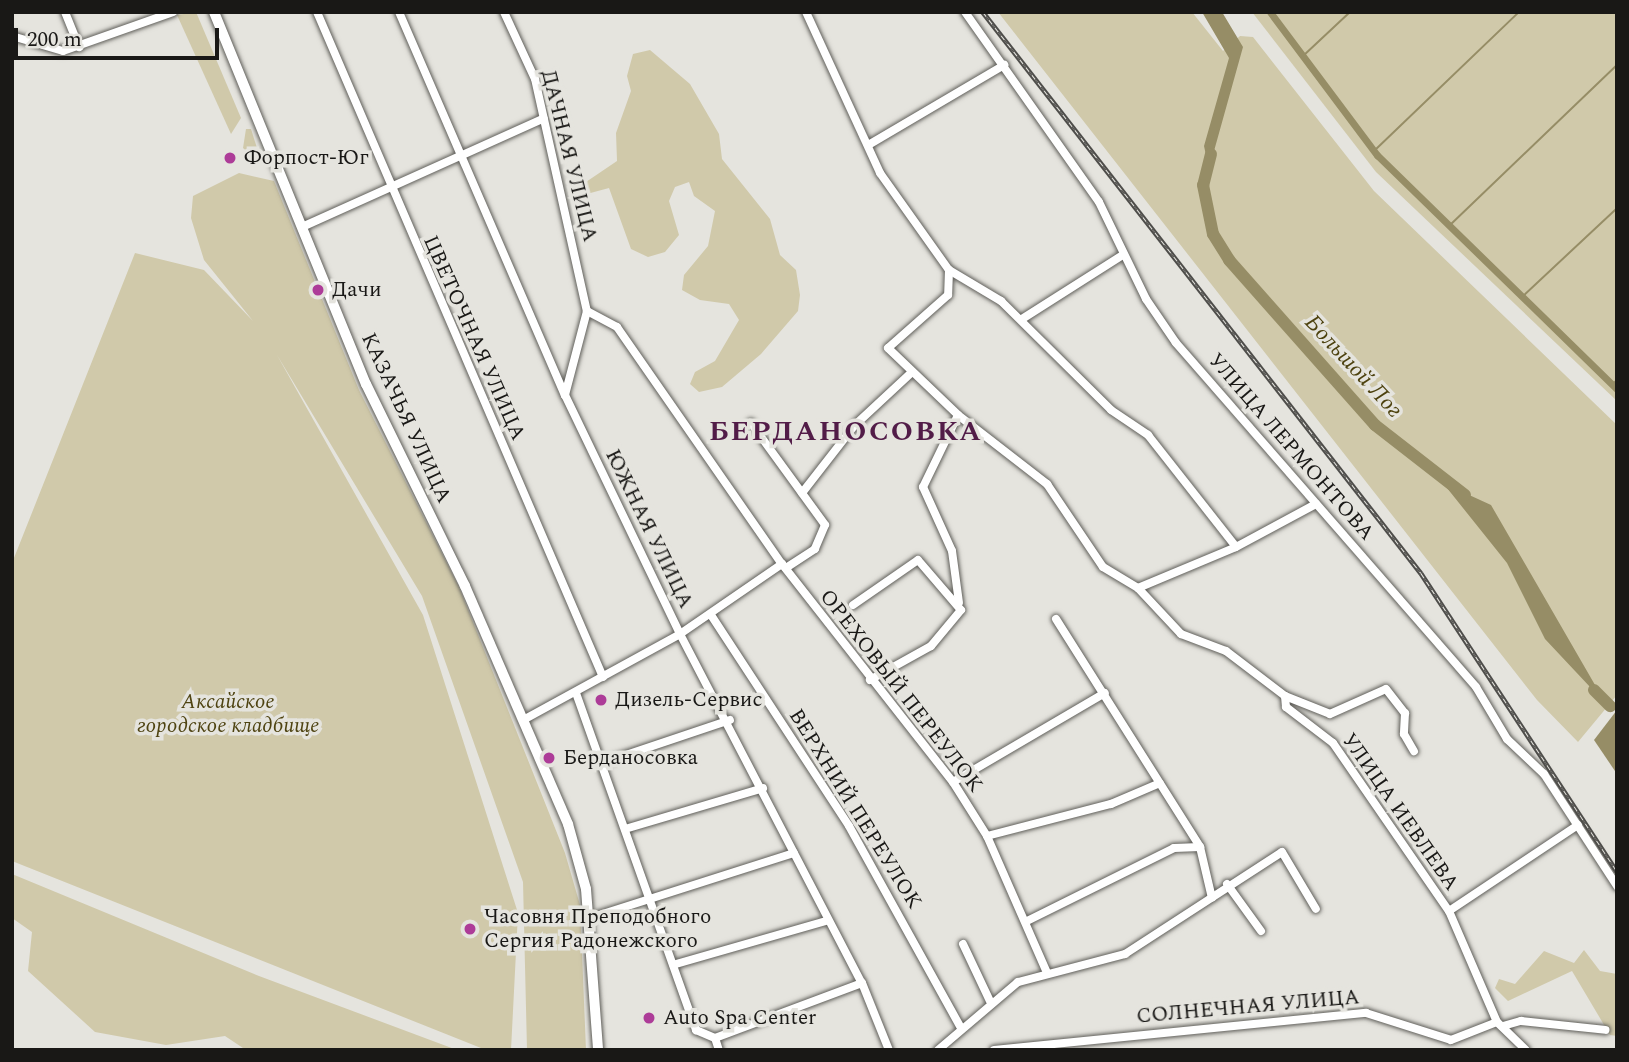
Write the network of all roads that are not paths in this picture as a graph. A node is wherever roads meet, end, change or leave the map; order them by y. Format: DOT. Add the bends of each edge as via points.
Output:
graph roads {
  1 [pos="65,12"];
  2 [pos="214,12"];
  3 [pos="317,12"];
  4 [pos="399,12"];
  5 [pos="504,12"];
  6 [pos="806,12"];
  7 [pos="965,12"];
  8 [pos="171,13"];
  9 [pos="12,36"];
  10 [pos="79,47"];
  11 [pos="1004,65"];
  12 [pos="544,118"];
  13 [pos="870,144"];
  14 [pos="457,155"];
  15 [pos="388,188"];
  16 [pos="302,228"];
  17 [pos="1123,255"];
  18 [pos="948,270"];
  19 [pos="587,311"];
  20 [pos="1022,319"];
  21 [pos="911,373"];
  22 [pos="565,395"];
  23 [pos="958,415"];
  24 [pos="751,423"];
  25 [pos="802,493"];
  26 [pos="1316,504"];
  27 [pos="1236,547"];
  28 [pos="784,566"];
  29 [pos="1138,588"];
  30 [pos="959,603"];
  31 [pos="853,606"];
  32 [pos="711,615"];
  33 [pos="1056,619"];
  34 [pos="680,635"];
  35 [pos="603,677"];
  36 [pos="870,680"];
  37 [pos="576,693"];
  38 [pos="1105,694"];
  39 [pos="1286,696"];
  40 [pos="525,719"];
  41 [pos="730,720"];
  42 [pos="1414,751"];
  43 [pos="603,763"];
  44 [pos="954,782"];
  45 [pos="1160,783"];
  46 [pos="763,788"];
  47 [pos="1578,825"];
  48 [pos="625,829"];
  49 [pos="987,836"];
  50 [pos="1199,847"];
  51 [pos="794,853"];
  52 [pos="1227,884"];
  53 [pos="1617,886"];
  54 [pos="1212,898"];
  55 [pos="649,899"];
  56 [pos="1316,909"];
  57 [pos="1449,911"];
  58 [pos="590,918"];
  59 [pos="826,921"];
  60 [pos="1027,921"];
  61 [pos="1261,931"];
  62 [pos="963,944"];
  63 [pos="676,964"];
  64 [pos="1047,973"];
  65 [pos="862,983"];
  66 [pos="990,1001"];
  67 [pos="1500,1024"];
  68 [pos="960,1026"];
  69 [pos="1606,1030"];
  70 [pos="715,1038"];
  71 [pos="598,1050"];
  72 [pos="719,1050"];
  73 [pos="889,1050"];
  74 [pos="937,1050"];
  75 [pos="994,1050"];
  76 [pos="1526,1050"];
  1 -- 10 [label="street"];
  2 -- 16 [label="main road, КАЗАЧЬЯ УЛИЦА"];
  3 -- 15 [label="street, ЦВЕТОЧНАЯ УЛИЦА"];
  4 -- 14 [label="street, ЮЖНАЯ УЛИЦА"];
  5 -- 12 [label="street, ДАЧНАЯ УЛИЦА" via="535,79"];
  6 -- 13 [label="street"];
  7 -- 11 [label="street, УЛИЦА ЛЕРМОНТОВА"];
  8 -- 10 [label="street"];
  9 -- 10 [label="street" via="55,52"];
  11 -- 13 [label="street"];
  11 -- 17 [label="street, УЛИЦА ЛЕРМОНТОВА" via="1100,202"];
  12 -- 14 [label="street"];
  12 -- 19 [label="street, ДАЧНАЯ УЛИЦА"];
  13 -- 18 [label="street" via="880,173"];
  14 -- 15 [label="street"];
  14 -- 22 [label="street, ЮЖНАЯ УЛИЦА"];
  15 -- 16 [label="street"];
  15 -- 35 [label="street, ЦВЕТОЧНАЯ УЛИЦА"];
  16 -- 40 [label="main road, КАЗАЧЬЯ УЛИЦА" via="366,384"];
  17 -- 20 [label="street"];
  17 -- 26 [label="street, УЛИЦА ЛЕРМОНТОВА" via="1176,343"];
  18 -- 20 [label="street"];
  18 -- 21 [label="street, УЛИЦА ИЕВЛЕВА" via="948,295 888,348"];
  19 -- 22 [label="street"];
  19 -- 28 [label="street, ОРЕХОВЫЙ ПЕРЕУЛОК" via="617,327"];
  20 -- 27 [label="street" via="1111,410 1148,435"];
  21 -- 23 [label="street, УЛИЦА ИЕВЛЕВА"];
  21 -- 25 [label="street" via="855,425"];
  22 -- 34 [label="street, ЮЖНАЯ УЛИЦА"];
  23 -- 29 [label="street, УЛИЦА ИЕВЛЕВА" via="1047,484 1103,567"];
  23 -- 30 [label="street" via="923,486 952,551"];
  24 -- 25 [label="street"];
  25 -- 28 [label="street" via="825,526 823,535"];
  26 -- 27 [label="street"];
  26 -- 47 [label="street, УЛИЦА ЛЕРМОНТОВА" via="1476,687 1507,739 1544,774"];
  27 -- 29 [label="street"];
  28 -- 32 [label="street"];
  28 -- 36 [label="street, ОРЕХОВЫЙ ПЕРЕУЛОК"];
  29 -- 39 [label="street, УЛИЦА ИЕВЛЕВА" via="1181,634 1226,651"];
  30 -- 31 [label="street" via="918,559"];
  30 -- 36 [label="street" via="961,616 931,646"];
  32 -- 34 [label="street"];
  32 -- 68 [label="street, ВЕРХНИЙ ПЕРЕУЛОК" via="849,826"];
  33 -- 38 [label="street"];
  34 -- 35 [label="street"];
  34 -- 41 [label="street, ЮЖНАЯ УЛИЦА"];
  35 -- 37 [label="street"];
  36 -- 44 [label="street, ОРЕХОВЫЙ ПЕРЕУЛОК"];
  37 -- 40 [label="street"];
  37 -- 43 [label="street"];
  38 -- 44 [label="street"];
  38 -- 45 [label="street"];
  39 -- 42 [label="street" via="1330,714 1387,689 1405,713 1404,734"];
  39 -- 57 [label="street, УЛИЦА ИЕВЛЕВА" via="1286,707 1342,753"];
  40 -- 58 [label="main road, КАЗАЧЬЯ УЛИЦА" via="580,861"];
  41 -- 43 [label="street"];
  41 -- 46 [label="street, ЮЖНАЯ УЛИЦА"];
  43 -- 48 [label="street"];
  44 -- 49 [label="street, ОРЕХОВЫЙ ПЕРЕУЛОК"];
  45 -- 49 [label="street" via="1111,804"];
  45 -- 50 [label="street"];
  46 -- 48 [label="street"];
  46 -- 51 [label="street, ЮЖНАЯ УЛИЦА"];
  47 -- 53 [label="street, УЛИЦА ЛЕРМОНТОВА"];
  47 -- 57 [label="street"];
  48 -- 55 [label="street"];
  49 -- 60 [label="street, ОРЕХОВЫЙ ПЕРЕУЛОК"];
  50 -- 54 [label="street"];
  50 -- 60 [label="street" via="1174,848"];
  51 -- 55 [label="street"];
  51 -- 59 [label="street, ЮЖНАЯ УЛИЦА"];
  52 -- 54 [label="street"];
  52 -- 56 [label="street" via="1282,852"];
  52 -- 61 [label="street"];
  54 -- 64 [label="street" via="1109,962"];
  55 -- 58 [label="street"];
  55 -- 63 [label="street"];
  57 -- 67 [label="street, УЛИЦА ИЕВЛЕВА"];
  58 -- 71 [label="main road, КАЗАЧЬЯ УЛИЦА"];
  59 -- 63 [label="street"];
  59 -- 65 [label="street, ЮЖНАЯ УЛИЦА"];
  60 -- 64 [label="street, ОРЕХОВЫЙ ПЕРЕУЛОК"];
  62 -- 66 [label="street"];
  63 -- 70 [label="street" via="696,1030"];
  64 -- 66 [label="street" via="1018,982"];
  65 -- 70 [label="street"];
  65 -- 73 [label="street, ЮЖНАЯ УЛИЦА"];
  66 -- 68 [label="street"];
  67 -- 69 [label="street, СОЛНЕЧНАЯ УЛИЦА" via="1521,1021"];
  67 -- 75 [label="street, СОЛНЕЧНАЯ УЛИЦА" via="1451,1040 1366,1013"];
  67 -- 76 [label="street, УЛИЦА ИЕВЛЕВА"];
  68 -- 74 [label="street"];
  70 -- 72 [label="street"];
}
